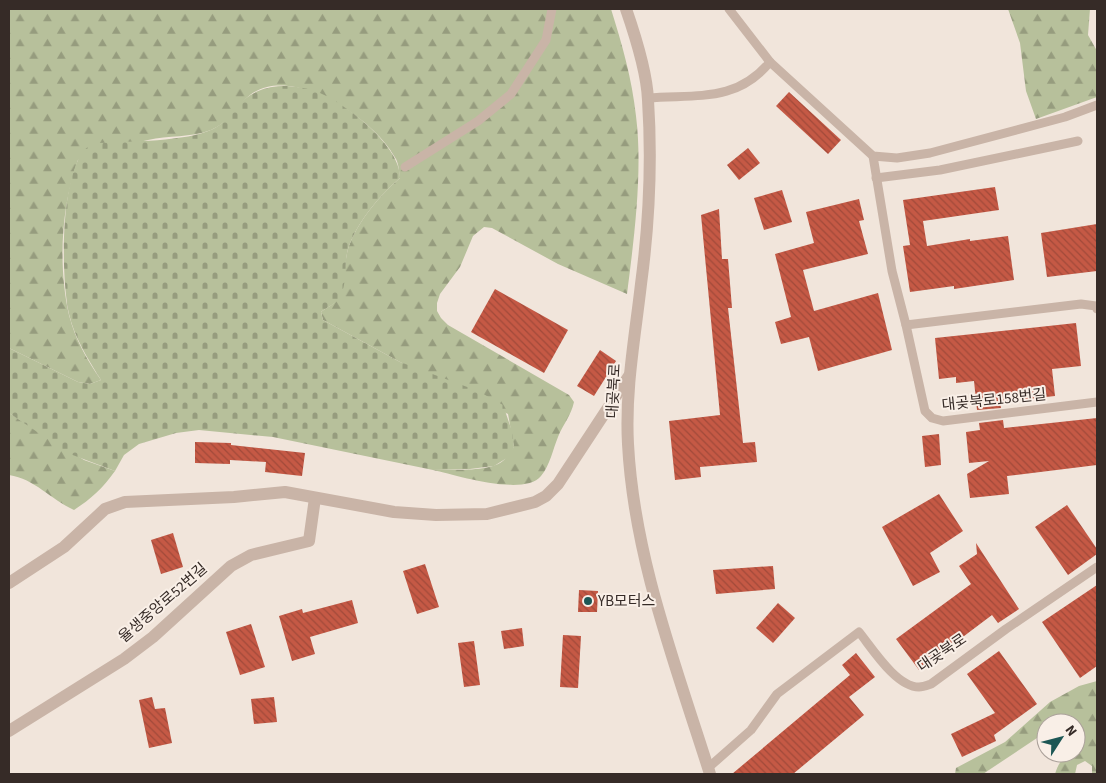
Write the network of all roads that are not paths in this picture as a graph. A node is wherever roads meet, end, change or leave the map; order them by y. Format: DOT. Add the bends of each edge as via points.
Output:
graph roads {
  1 [pos="552,9"];
  2 [pos="626,9"];
  3 [pos="728,9"];
  4 [pos="770,62"];
  5 [pos="648,98"];
  6 [pos="1097,105"];
  7 [pos="1078,141"];
  8 [pos="873,156"];
  9 [pos="405,167"];
  10 [pos="876,178"];
  11 [pos="1097,309"];
  12 [pos="906,325"];
  13 [pos="629,376"];
  14 [pos="1097,402"];
  15 [pos="315,498"];
  16 [pos="1097,567"];
  17 [pos="9,583"];
  18 [pos="9,732"];
  19 [pos="709,771"];
  1 -- 9 [label="lane" via="546,40 512,94 478,121"];
  2 -- 5 [label="street, 대곶북로"];
  3 -- 4 [label="lane"];
  4 -- 5 [label="lane" via="762,72 736,89 710,96"];
  4 -- 8 [label="lane"];
  5 -- 13 [label="street, 대곶북로" via="649,201"];
  6 -- 8 [label="lane" via="1065,117 930,153 897,158"];
  7 -- 10 [label="lane" via="958,167"];
  8 -- 10 [label="lane, 대곶북로158번길"];
  10 -- 12 [label="lane, 대곶북로158번길" via="892,271"];
  11 -- 12 [label="lane" via="1096,306 1081,304"];
  12 -- 14 [label="lane, 대곶북로158번길" via="925,411 932,418 943,421"];
  13 -- 15 [label="street" via="558,484 535,502 487,514 436,515 394,512"];
  13 -- 19 [label="street, 대곶북로" via="628,443 633,508 648,576"];
  15 -- 17 [label="street" via="285,492 126,502 105,509 64,547"];
  15 -- 18 [label="street, 율생중앙로52번길" via="309,541 251,555 231,566 124,659"];
  16 -- 19 [label="lane, 대곶북로" via="931,684 919,687 890,672 859,632 777,694 751,730"];
}
